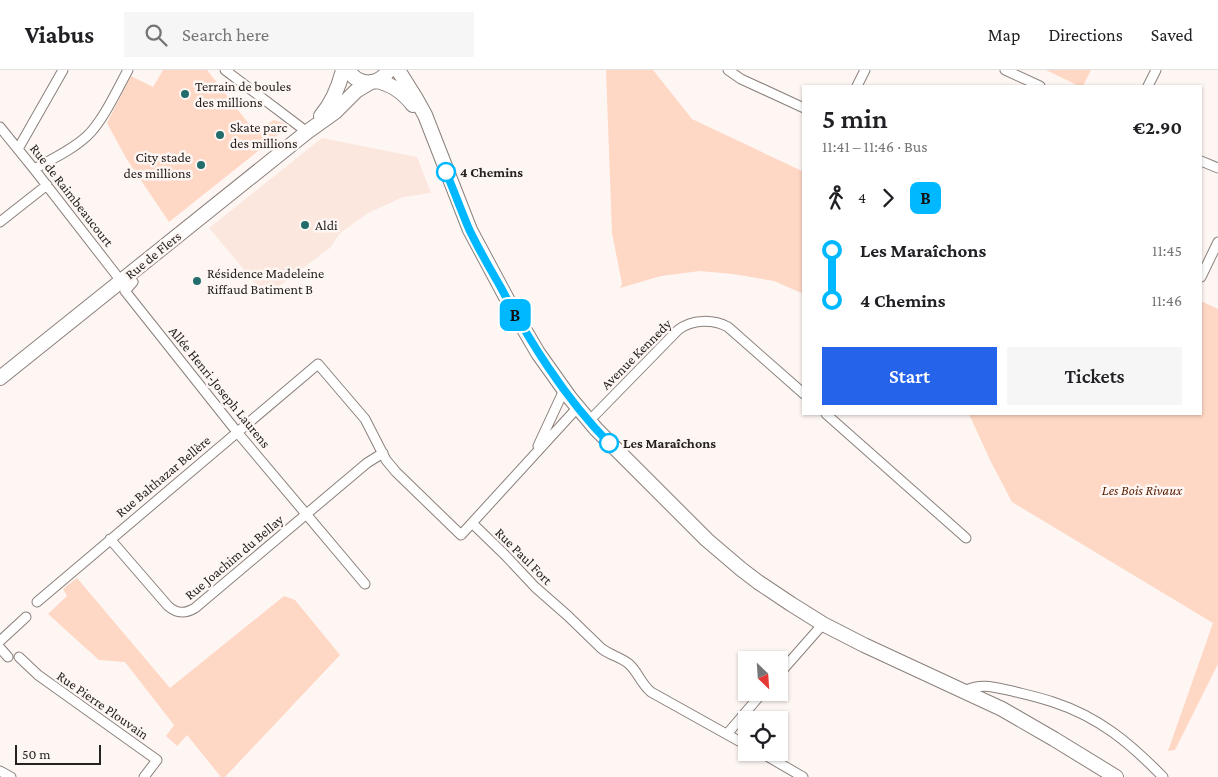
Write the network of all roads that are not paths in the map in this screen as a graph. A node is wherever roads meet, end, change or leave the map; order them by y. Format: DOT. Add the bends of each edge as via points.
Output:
graph roads {
  1 [pos="63,70"];
  2 [pos="128,70"];
  3 [pos="343,70"];
  4 [pos="348,70"];
  5 [pos="389,70"];
  6 [pos="398,70"];
  7 [pos="728,70"];
  8 [pos="865,70"];
  9 [pos="1156,70"];
  10 [pos="227,71"];
  11 [pos="1010,71"];
  12 [pos="374,82"];
  13 [pos="858,85"];
  14 [pos="1038,85"];
  15 [pos="1148,85"];
  16 [pos="802,107"];
  17 [pos="0,127"];
  18 [pos="307,132"];
  19 [pos="435,142"];
  20 [pos="18,149"];
  21 [pos="1202,161"];
  22 [pos="1218,168"];
  23 [pos="34,169"];
  24 [pos="46,185"];
  25 [pos="0,222"];
  26 [pos="1218,242"];
  27 [pos="1202,275"];
  28 [pos="124,278"];
  29 [pos="0,378"];
  30 [pos="564,390"];
  31 [pos="802,392"];
  32 [pos="578,407"];
  33 [pos="827,415"];
  34 [pos="589,421"];
  35 [pos="237,432"];
  36 [pos="383,453"];
  37 [pos="534,454"];
  38 [pos="306,515"];
  39 [pos="472,523"];
  40 [pos="966,538"];
  41 [pos="110,539"];
  42 [pos="365,584"];
  43 [pos="38,602"];
  44 [pos="26,617"];
  45 [pos="824,624"];
  46 [pos="0,641"];
  47 [pos="0,648"];
  48 [pos="8,656"];
  49 [pos="19,657"];
  50 [pos="788,664"];
  51 [pos="964,691"];
  52 [pos="755,701"];
  53 [pos="726,734"];
  54 [pos="738,741"];
  55 [pos="775,761"];
  56 [pos="0,771"];
  57 [pos="1109,775"];
  58 [pos="10,777"];
  59 [pos="144,777"];
  60 [pos="803,777"];
  61 [pos="1163,777"];
  1 -- 20 [label="street"];
  2 -- 23 [label="street" via="88,136"];
  3 -- 18 [label="street, Rue de Flers" via="325,112"];
  4 -- 12 [label="street" via="358,80"];
  5 -- 12 [label="street, Rue de Flers"];
  6 -- 19 [label="street" via="420,106"];
  7 -- 16 [label="street"];
  8 -- 13 [label="street"];
  9 -- 15 [label="street"];
  10 -- 18 [label="street"];
  11 -- 14 [label="street"];
  12 -- 18 [label="street, Rue de Flers" via="356,92"];
  12 -- 19 [label="street" via="393,86 405,96"];
  17 -- 20 [label="street, Rue de Raimbeaucourt"];
  18 -- 28 [label="street, Rue de Flers"];
  19 -- 30 [label="street" via="479,248 521,325"];
  20 -- 23 [label="street, Rue de Raimbeaucourt"];
  21 -- 22 [label="street"];
  23 -- 24 [label="street, Rue de Raimbeaucourt"];
  24 -- 25 [label="street"];
  24 -- 28 [label="street, Rue de Raimbeaucourt"];
  26 -- 27 [label="street"];
  28 -- 29 [label="street, Rue de Flers"];
  28 -- 35 [label="street, Allée Henri-Joseph Laurens" via="133,282 125,291"];
  30 -- 32 [label="street"];
  30 -- 37 [label="street"];
  31 -- 34 [label="street, Avenue Kennedy" via="728,328 717,323 697,322 678,330"];
  32 -- 34 [label="street"];
  32 -- 37 [label="street"];
  33 -- 40 [label="street"];
  34 -- 45 [label="street" via="716,548 758,582"];
  35 -- 36 [label="street, Rue Balthazar Bellère" via="318,364 365,419"];
  35 -- 38 [label="street, Allée Henri-Joseph Laurens"];
  35 -- 41 [label="street, Rue Balthazar Bellère"];
  36 -- 38 [label="street, Rue Joachim du Bellay"];
  36 -- 39 [label="street" via="406,483 461,535"];
  37 -- 39 [label="street"];
  38 -- 41 [label="street, Rue Joachim du Bellay" via="186,613 168,606"];
  38 -- 42 [label="street, Allée Henri-Joseph Laurens"];
  39 -- 53 [label="street, Rue Paul Fort" via="605,652 628,663 651,692"];
  41 -- 43 [label="street, Rue Balthazar Bellère"];
  44 -- 46 [label="street"];
  45 -- 50 [label="street"];
  45 -- 51 [label="street"];
  47 -- 48 [label="street"];
  49 -- 59 [label="street, Rue Pierre Plouvain" via="43,679 157,760"];
  51 -- 57 [label="street" via="1028,723"];
  51 -- 61 [label="street" via="973,687 994,687 1066,706 1123,739"];
  52 -- 53 [label="street"];
  53 -- 54 [label="street, Rue Paul Fort"];
  55 -- 60 [label="street"];
  56 -- 58 [label="street"];
}
